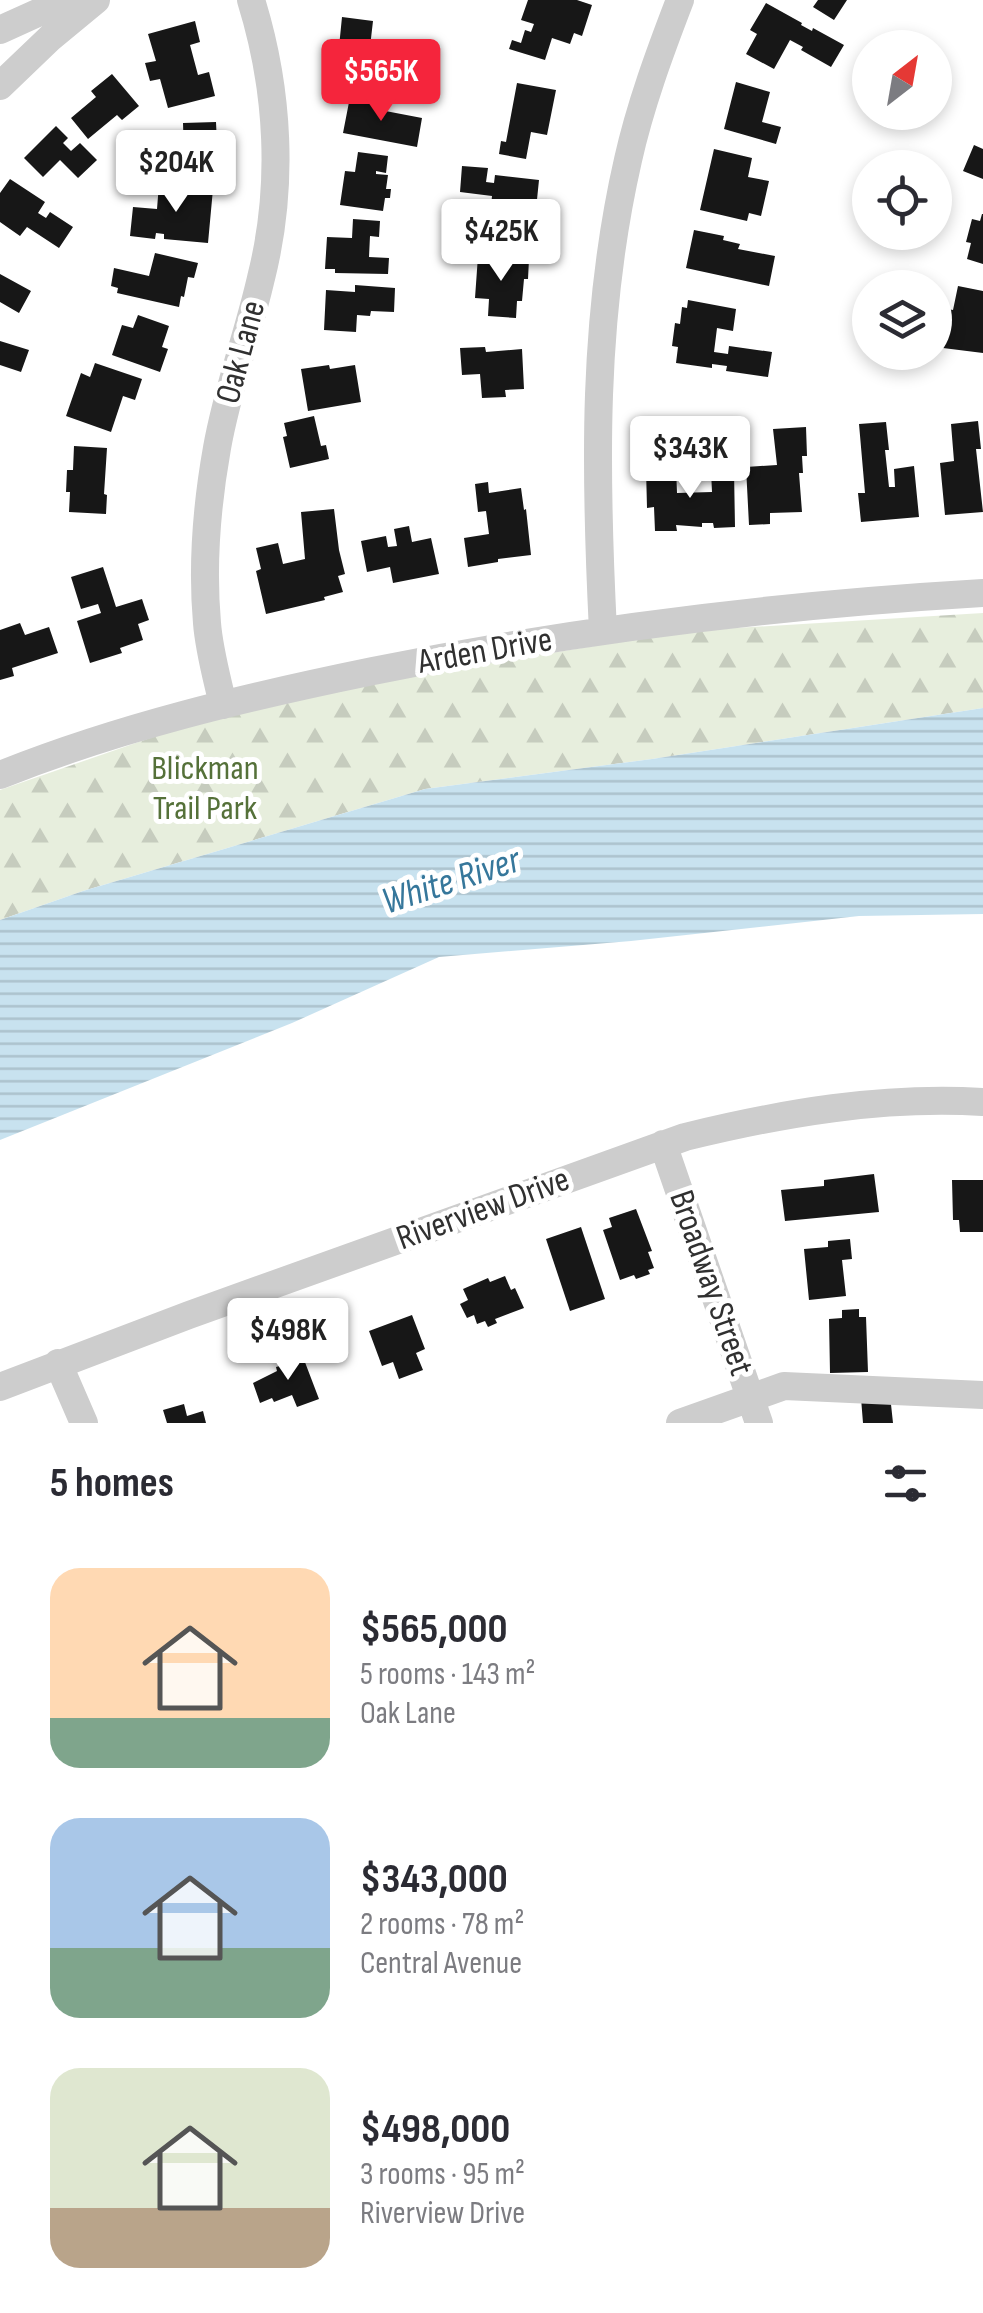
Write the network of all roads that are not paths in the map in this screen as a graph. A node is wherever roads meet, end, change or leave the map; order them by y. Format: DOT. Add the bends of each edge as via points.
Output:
graph roads {
  1 [pos="66,0"];
  2 [pos="96,0"];
  3 [pos="251,0"];
  4 [pos="680,0"];
  5 [pos="0,30"];
  6 [pos="0,86"];
  7 [pos="983,593"];
  8 [pos="603,631"];
  9 [pos="223,705"];
  10 [pos="0,775"];
  11 [pos="983,1102"];
  12 [pos="663,1144"];
  13 [pos="58,1363"];
  14 [pos="0,1387"];
  15 [pos="983,1395"];
  16 [pos="755,1411"];
  17 [pos="84,1423"];
  18 [pos="680,1423"];
  1 -- 5 [label="street"];
  2 -- 6 [label="street"];
  3 -- 9 [label="street, Oak Lane" via="268,66 276,172 267,252 231,383 210,498 206,616"];
  4 -- 8 [label="street" via="628,160 604,313 597,408"];
  7 -- 8 [label="street, Arden Drive" via="824,603"];
  8 -- 9 [label="street, Arden Drive" via="407,664"];
  9 -- 10 [label="street, Arden Drive" via="97,738"];
  11 -- 12 [label="street, Riverview Drive" via="800,1112"];
  12 -- 13 [label="street, Riverview Drive"];
  12 -- 16 [label="street, Broadway Street"];
  13 -- 14 [label="street, Riverview Drive"];
  13 -- 17 [label="street"];
  15 -- 16 [label="street" via="784,1386"];
  16 -- 18 [label="street"];
}
